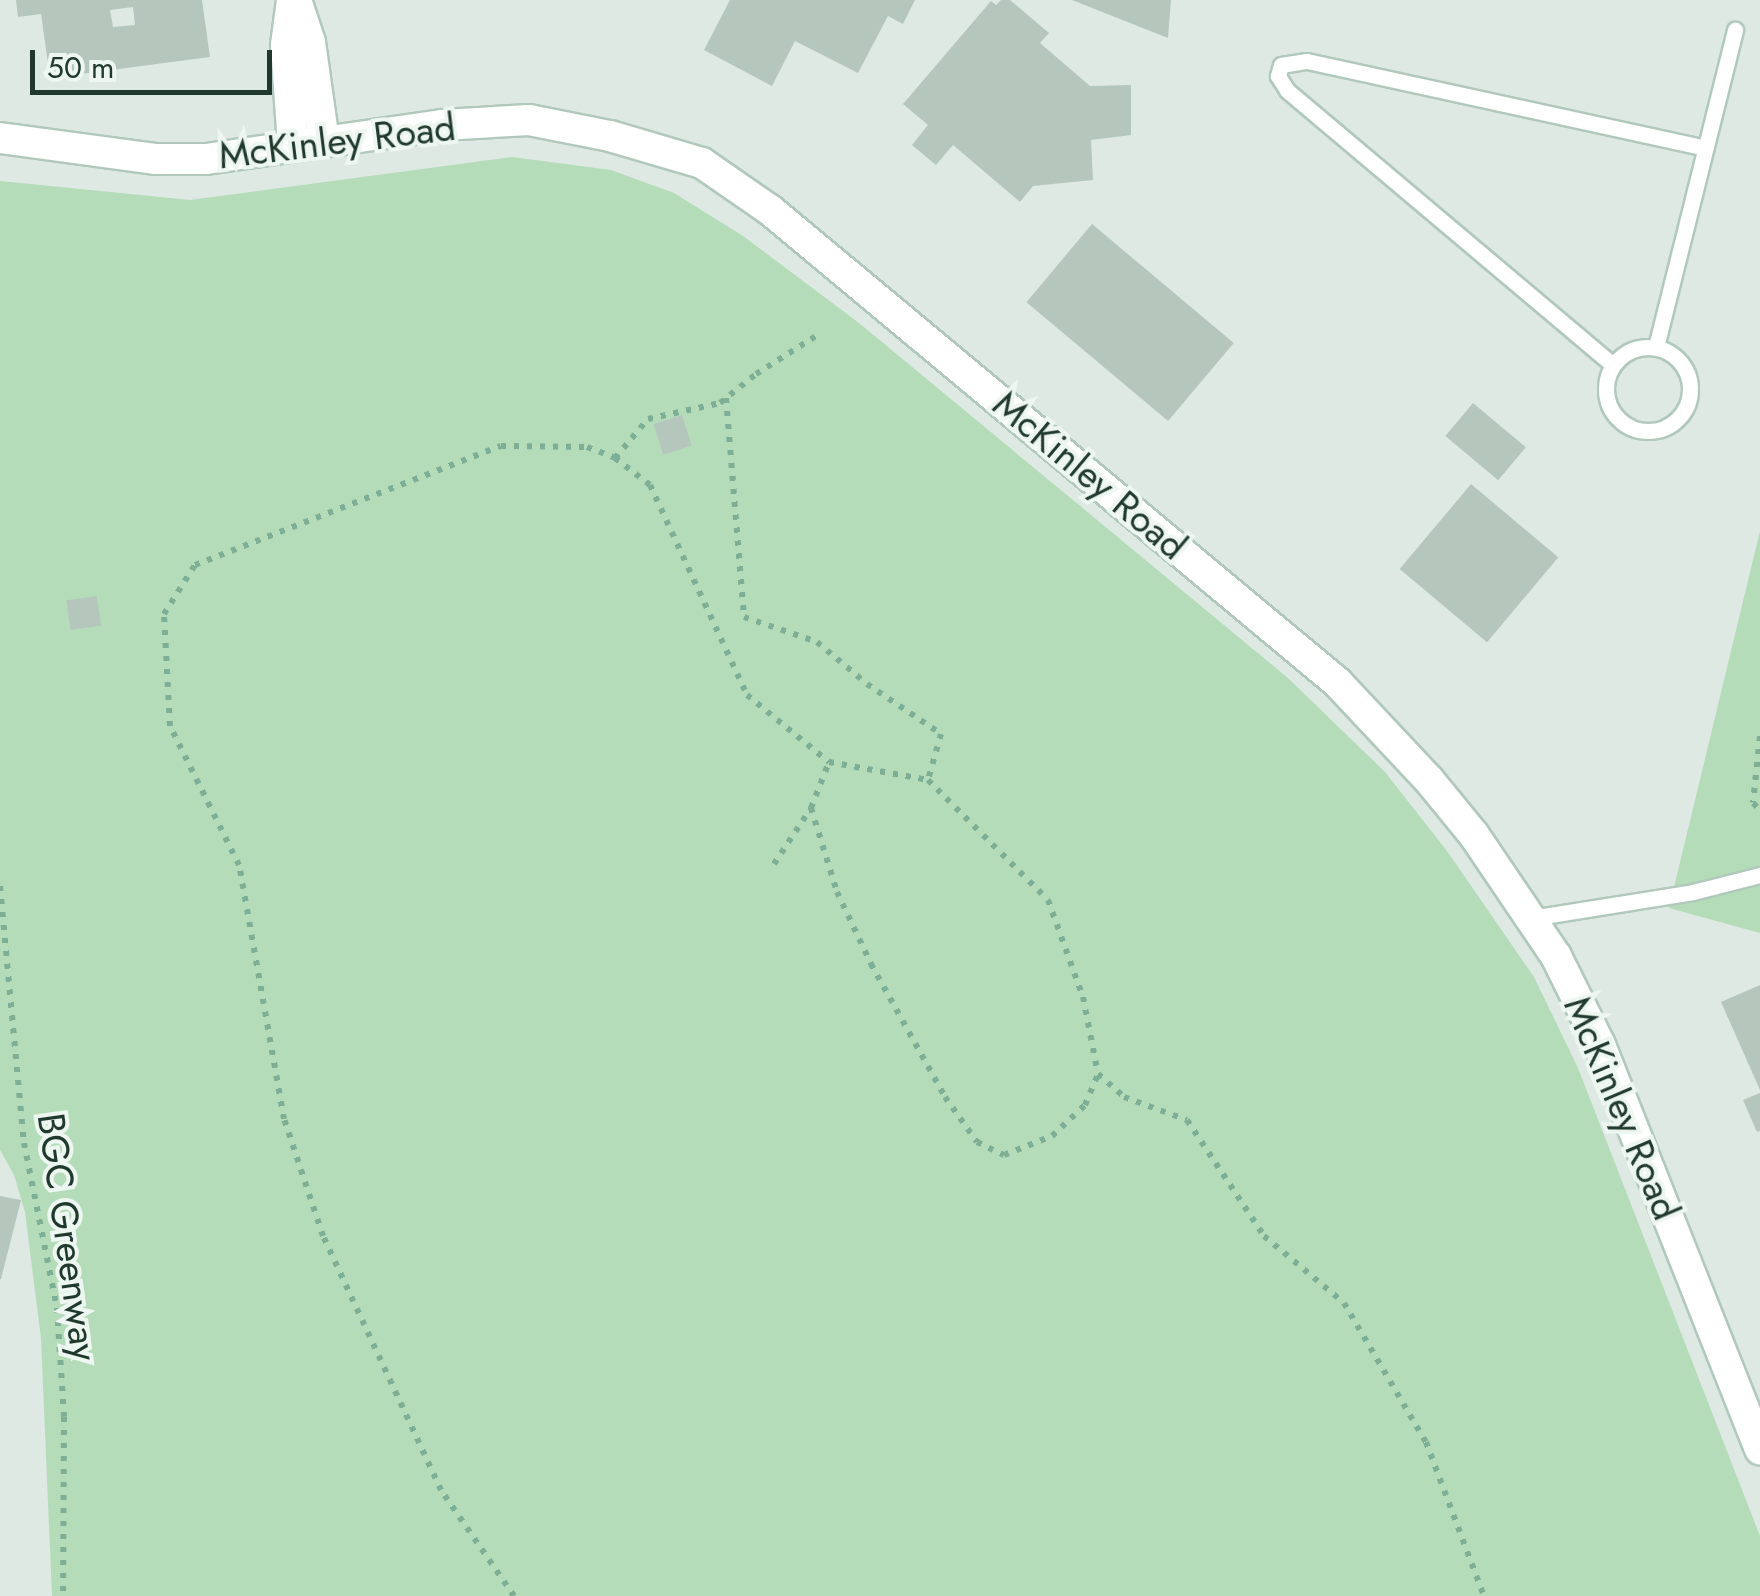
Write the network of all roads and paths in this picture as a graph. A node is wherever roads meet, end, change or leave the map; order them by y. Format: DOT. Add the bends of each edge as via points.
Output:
graph roads {
  1 [pos="294,0"];
  2 [pos="1735,30"];
  3 [pos="0,138"];
  4 [pos="324,142"];
  5 [pos="293,146"];
  6 [pos="1706,148"];
  7 [pos="816,336"];
  8 [pos="1656,347"];
  9 [pos="1613,365"];
  10 [pos="726,398"];
  11 [pos="615,458"];
  12 [pos="1760,736"];
  13 [pos="829,762"];
  14 [pos="928,780"];
  15 [pos="811,808"];
  16 [pos="1760,810"];
  17 [pos="774,864"];
  18 [pos="1760,875"];
  19 [pos="0,886"];
  20 [pos="1531,918"];
  21 [pos="1098,1074"];
  22 [pos="1760,1450"];
  23 [pos="63,1596"];
  24 [pos="514,1596"];
  25 [pos="1484,1596"];
  1 -- 4 [label="main road" via="310,42"];
  1 -- 5 [label="main road" via="286,45"];
  2 -- 6 [label="lane"];
  3 -- 5 [label="main road, McKinley Road" via="155,160"];
  4 -- 5 [label="main road, McKinley Road"];
  4 -- 20 [label="main road, McKinley Road" via="529,120 702,163 770,210 1336,682 1429,780"];
  6 -- 8 [label="lane"];
  6 -- 9 [label="lane" via="1307,61 1281,65 1278,76 1287,90"];
  7 -- 10 [label="path"];
  8 -- 9 [label="lane" via="1632,350"];
  8 -- 9 [label="lane" via="1682,363 1689,376 1688,406 1667,428 1637,431 1619,421 1608,404"];
  10 -- 11 [label="path" via="648,419"];
  10 -- 14 [label="path" via="744,618 817,642 940,734"];
  11 -- 13 [label="path" via="650,485 747,695"];
  11 -- 24 [label="path" via="587,447 501,446 195,565 164,614 170,726 239,865 284,1118 323,1236 441,1490"];
  12 -- 16 [label="path" via="1753,803"];
  13 -- 14 [label="path"];
  13 -- 15 [label="path"];
  14 -- 21 [label="path" via="1048,900 1082,997"];
  15 -- 17 [label="path"];
  15 -- 21 [label="path" via="837,892 871,964 977,1142 1004,1155 1052,1136 1084,1105"];
  18 -- 20 [label="lane"];
  19 -- 23 [label="path, BGC Greenway" via="24,1144 57,1308"];
  20 -- 22 [label="main road, McKinley Road" via="1600,1045"];
  21 -- 25 [label="path" via="1124,1097 1187,1120 1264,1236 1344,1303 1426,1442"];
}
